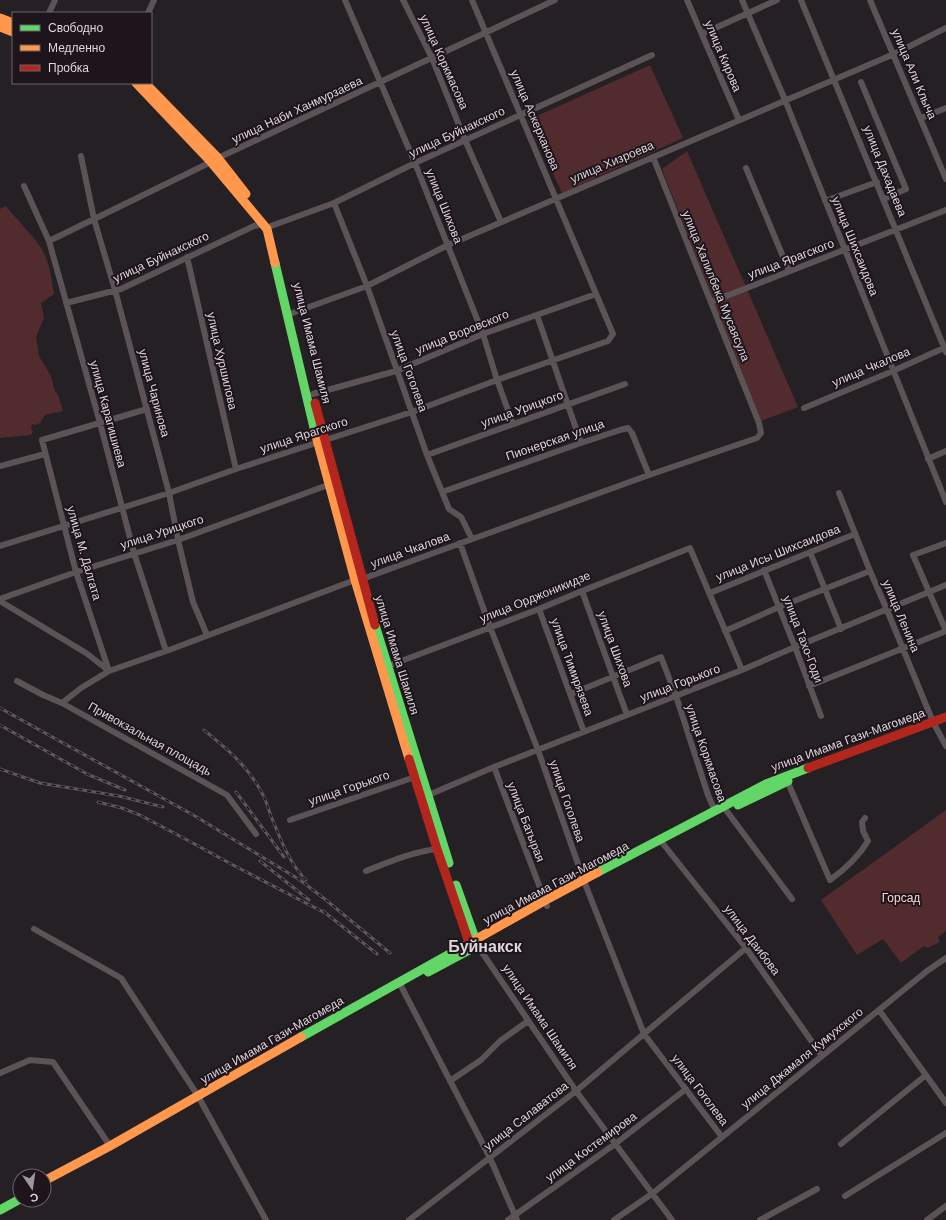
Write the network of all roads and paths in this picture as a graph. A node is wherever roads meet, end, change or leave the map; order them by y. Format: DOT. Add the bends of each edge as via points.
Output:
graph roads {
  1 [pos="55,0"];
  2 [pos="154,0"];
  3 [pos="345,0"];
  4 [pos="403,0"];
  5 [pos="472,0"];
  6 [pos="555,0"];
  7 [pos="687,0"];
  8 [pos="742,0"];
  9 [pos="777,0"];
  10 [pos="802,0"];
  11 [pos="870,0"];
  12 [pos="49,12"];
  13 [pos="148,12"];
  14 [pos="747,13"];
  15 [pos="0,22"];
  16 [pos="12,23"];
  17 [pos="946,28"];
  18 [pos="12,31"];
  19 [pos="486,32"];
  20 [pos="702,34"];
  21 [pos="894,54"];
  22 [pos="652,56"];
  23 [pos="432,58"];
  24 [pos="835,79"];
  25 [pos="861,82"];
  26 [pos="381,83"];
  27 [pos="137,84"];
  28 [pos="146,84"];
  29 [pos="785,100"];
  30 [pos="946,108"];
  31 [pos="520,115"];
  32 [pos="921,118"];
  33 [pos="739,120"];
  34 [pos="465,140"];
  35 [pos="81,156"];
  36 [pos="653,157"];
  37 [pos="215,160"];
  38 [pos="415,163"];
  39 [pos="746,168"];
  40 [pos="946,179"];
  41 [pos="877,182"];
  42 [pos="24,186"];
  43 [pos="556,199"];
  44 [pos="884,199"];
  45 [pos="825,201"];
  46 [pos="334,203"];
  47 [pos="946,210"];
  48 [pos="94,219"];
  49 [pos="501,222"];
  50 [pos="267,225"];
  51 [pos="896,229"];
  52 [pos="49,241"];
  53 [pos="448,246"];
  54 [pos="845,250"];
  55 [pos="187,257"];
  56 [pos="789,271"];
  57 [pos="367,286"];
  58 [pos="115,290"];
  59 [pos="596,294"];
  60 [pos="711,302"];
  61 [pos="66,303"];
  62 [pos="289,314"];
  63 [pos="536,315"];
  64 [pos="484,334"];
  65 [pos="611,338"];
  66 [pos="945,349"];
  67 [pos="552,360"];
  68 [pos="893,370"];
  69 [pos="396,371"];
  70 [pos="498,380"];
  71 [pos="625,384"];
  72 [pos="313,394"];
  73 [pos="567,404"];
  74 [pos="804,408"];
  75 [pos="147,409"];
  76 [pos="412,412"];
  77 [pos="100,423"];
  78 [pos="758,423"];
  79 [pos="513,424"];
  80 [pos="321,441"];
  81 [pos="581,443"];
  82 [pos="946,451"];
  83 [pos="45,454"];
  84 [pos="426,455"];
  85 [pos="928,459"];
  86 [pos="0,466"];
  87 [pos="236,469"];
  88 [pos="649,475"];
  89 [pos="329,483"];
  90 [pos="442,492"];
  91 [pos="169,493"];
  92 [pos="839,494"];
  93 [pos="946,500"];
  94 [pos="121,507"];
  95 [pos="64,525"];
  96 [pos="855,534"];
  97 [pos="472,539"];
  98 [pos="178,540"];
  99 [pos="946,542"];
  100 [pos="460,543"];
  101 [pos="0,546"];
  102 [pos="810,552"];
  103 [pos="134,553"];
  104 [pos="764,570"];
  105 [pos="870,571"];
  106 [pos="76,572"];
  107 [pos="358,579"];
  108 [pos="946,585"];
  109 [pos="825,588"];
  110 [pos="582,591"];
  111 [pos="710,592"];
  112 [pos="929,592"];
  113 [pos="0,600"];
  114 [pos="779,607"];
  115 [pos="539,609"];
  116 [pos="887,610"];
  117 [pos="490,627"];
  118 [pos="841,629"];
  119 [pos="725,631"];
  120 [pos="946,631"];
  121 [pos="207,635"];
  122 [pos="795,647"];
  123 [pos="903,648"];
  124 [pos="166,651"];
  125 [pos="388,666"];
  126 [pos="742,670"];
  127 [pos="109,671"];
  128 [pos="614,676"];
  129 [pos="17,681"];
  130 [pos="809,686"];
  131 [pos="571,694"];
  132 [pos="676,696"];
  133 [pos="62,703"];
  134 [pos="627,715"];
  135 [pos="821,716"];
  136 [pos="946,717"];
  137 [pos="946,721"];
  138 [pos="934,723"];
  139 [pos="584,732"];
  140 [pos="946,746"];
  141 [pos="538,750"];
  142 [pos="494,767"];
  143 [pos="415,777"];
  144 [pos="787,779"];
  145 [pos="424,797"];
  146 [pos="725,809"];
  147 [pos="715,811"];
  148 [pos="865,818"];
  149 [pos="290,820"];
  150 [pos="256,834"];
  151 [pos="662,842"];
  152 [pos="437,849"];
  153 [pos="366,871"];
  154 [pos="585,883"];
  155 [pos="792,899"];
  156 [pos="546,904"];
  157 [pos="34,929"];
  158 [pos="473,944"];
  159 [pos="746,948"];
  160 [pos="946,958"];
  161 [pos="400,984"];
  162 [pos="878,1010"];
  163 [pos="528,1021"];
  164 [pos="644,1034"];
  165 [pos="822,1056"];
  166 [pos="0,1073"];
  167 [pos="926,1075"];
  168 [pos="450,1081"];
  169 [pos="686,1089"];
  170 [pos="576,1091"];
  171 [pos="199,1098"];
  172 [pos="946,1103"];
  173 [pos="946,1133"];
  174 [pos="722,1137"];
  175 [pos="615,1144"];
  176 [pos="841,1144"];
  177 [pos="110,1146"];
  178 [pos="490,1158"];
  179 [pos="52,1177"];
  180 [pos="52,1181"];
  181 [pos="817,1189"];
  182 [pos="653,1193"];
  183 [pos="845,1196"];
  184 [pos="12,1199"];
  185 [pos="12,1203"];
  186 [pos="0,1206"];
  187 [pos="946,1206"];
  188 [pos="0,1210"];
  189 [pos="516,1218"];
  190 [pos="266,1220"];
  191 [pos="409,1220"];
  192 [pos="508,1220"];
  193 [pos="614,1220"];
  194 [pos="672,1220"];
  195 [pos="760,1220"];
  196 [pos="927,1220"];
  1 -- 12 [label="street"];
  2 -- 13 [label="street"];
  3 -- 26 [label="street, улица Шихова"];
  4 -- 23 [label="street, улица Коркмасова"];
  5 -- 19 [label="street, улица Аскерханова"];
  6 -- 19 [label="street, улица Наби Ханмурзаева"];
  7 -- 20 [label="street, улица Кирова"];
  8 -- 14 [label="street, улица Шихсаидова"];
  9 -- 14 [label="street"];
  10 -- 24 [label="street, улица Дахадаева"];
  11 -- 21 [label="street, улица Али Клыча"];
  14 -- 20 [label="street"];
  14 -- 29 [label="street, улица Шихсаидова"];
  15 -- 16 [label="main road"];
  15 -- 18 [label="main road"];
  17 -- 21 [label="street, улица Хизроева"];
  19 -- 23 [label="street, улица Наби Ханмурзаева"];
  19 -- 31 [label="street, улица Аскерханова"];
  20 -- 33 [label="street, улица Кирова"];
  21 -- 24 [label="street, улица Хизроева"];
  21 -- 32 [label="street, улица Али Клыча"];
  22 -- 31 [label="street, улица Буйнакского"];
  23 -- 26 [label="street, улица Наби Ханмурзаева"];
  23 -- 34 [label="street, улица Коркмасова"];
  24 -- 29 [label="street, улица Хизроева"];
  24 -- 41 [label="street, улица Дахадаева"];
  25 -- 44 [label="street" via="906,190"];
  26 -- 37 [label="street, улица Наби Ханмурзаева"];
  26 -- 38 [label="street, улица Шихова"];
  27 -- 37 [label="main road, улица Имама Шамиля"];
  28 -- 37 [label="main road, улица Имама Шамиля"];
  29 -- 33 [label="street, улица Хизроева"];
  29 -- 45 [label="street, улица Шихсаидова"];
  30 -- 32 [label="street"];
  31 -- 34 [label="street, улица Буйнакского"];
  31 -- 43 [label="street, улица Аскерханова"];
  32 -- 40 [label="street, улица Али Клыча"];
  33 -- 36 [label="street, улица Хизроева"];
  34 -- 38 [label="street, улица Буйнакского"];
  34 -- 49 [label="street, улица Коркмасова"];
  35 -- 48 [label="street, улица Чаринова"];
  36 -- 43 [label="street, улица Хизроева"];
  36 -- 60 [label="street, улица Халилбека Мусаясула"];
  37 -- 48 [label="street, улица Наби Ханмурзаева"];
  37 -- 50 [label="main road, улица Имама Шамиля"];
  38 -- 46 [label="street, улица Буйнакского"];
  38 -- 53 [label="street, улица Шихова"];
  39 -- 56 [label="street"];
  41 -- 44 [label="street, улица Дахадаева"];
  41 -- 45 [label="street"];
  42 -- 52 [label="street, улица Карагишиева"];
  43 -- 49 [label="street, улица Хизроева"];
  43 -- 59 [label="street, улица Аскерханова"];
  44 -- 51 [label="street, улица Дахадаева"];
  45 -- 54 [label="street, улица Шихсаидова"];
  46 -- 50 [label="street, улица Буйнакского"];
  46 -- 57 [label="street, улица Гоголева"];
  47 -- 51 [label="street, улица Ярагского"];
  48 -- 52 [label="street, улица Наби Ханмурзаева"];
  48 -- 58 [label="street, улица Чаринова"];
  49 -- 53 [label="street, улица Хизроева"];
  50 -- 55 [label="street, улица Буйнакского" via="254,226"];
  50 -- 62 [label="main road, улица Имама Шамиля"];
  51 -- 54 [label="street, улица Ярагского"];
  51 -- 66 [label="street, улица Дахадаева"];
  52 -- 61 [label="street, улица Карагишиева"];
  53 -- 57 [label="street, улица Хизроева"];
  53 -- 64 [label="street, улица Шихова"];
  54 -- 56 [label="street, улица Ярагского"];
  54 -- 68 [label="street, улица Шихсаидова"];
  55 -- 58 [label="street, улица Буйнакского"];
  55 -- 87 [label="street, улица Хуршилова"];
  56 -- 60 [label="street, улица Ярагского"];
  57 -- 62 [label="street, улица Хизроева"];
  57 -- 69 [label="street, улица Гоголева"];
  58 -- 61 [label="street, улица Буйнакского"];
  58 -- 75 [label="street, улица Чаринова"];
  59 -- 63 [label="street, улица Воровского"];
  59 -- 65 [label="street, улица Аскерханова" via="613,334"];
  60 -- 78 [label="street, улица Халилбека Мусаясула"];
  61 -- 77 [label="street, улица Карагишиева"];
  62 -- 72 [label="main road, улица Имама Шамиля"];
  62 -- 80 [label="main road, улица Имама Шамиля"];
  63 -- 64 [label="street, улица Воровского"];
  63 -- 67 [label="street"];
  64 -- 69 [label="street, улица Воровского"];
  64 -- 70 [label="street, улица Шихова"];
  65 -- 67 [label="street, улица Ярагского"];
  66 -- 68 [label="street, улица Чкалова"];
  67 -- 70 [label="street, улица Ярагского"];
  67 -- 73 [label="street"];
  68 -- 74 [label="street, улица Чкалова"];
  68 -- 85 [label="street, улица Шихсаидова"];
  69 -- 72 [label="street, улица Воровского"];
  69 -- 76 [label="street, улица Гоголева"];
  70 -- 76 [label="street, улица Ярагского"];
  70 -- 79 [label="street, улица Шихова"];
  71 -- 73 [label="street, улица Урицкого"];
  72 -- 80 [label="main road, улица Имама Шамиля"];
  73 -- 79 [label="street, улица Урицкого"];
  73 -- 81 [label="street"];
  75 -- 77 [label="street"];
  75 -- 91 [label="street, улица Чаринова"];
  76 -- 80 [label="street, улица Ярагского"];
  76 -- 84 [label="street, улица Гоголева"];
  77 -- 83 [label="street, улица М. Далгата" via="42,440"];
  77 -- 94 [label="street, улица Карагишиева"];
  78 -- 88 [label="street, улица Чкалова" via="761,434 757,438"];
  79 -- 84 [label="street, улица Урицкого"];
  80 -- 87 [label="street, улица Ярагского"];
  80 -- 89 [label="main road, улица Имама Шамиля"];
  80 -- 107 [label="main road, улица Имама Шамиля"];
  81 -- 88 [label="street, Пионерская улица" via="628,428"];
  81 -- 90 [label="street, Пионерская улица"];
  82 -- 85 [label="street"];
  83 -- 86 [label="street"];
  83 -- 95 [label="street, улица М. Далгата"];
  84 -- 90 [label="street, улица Гоголева"];
  85 -- 93 [label="street, улица Шихсаидова"];
  87 -- 91 [label="street, улица Ярагского"];
  88 -- 97 [label="street, улица Чкалова"];
  89 -- 98 [label="street, улица Урицкого"];
  89 -- 107 [label="main road, улица Имама Шамиля"];
  90 -- 97 [label="street, улица Гоголева" via="449,509 461,517"];
  91 -- 94 [label="street, улица Ярагского"];
  91 -- 98 [label="street, улица Чаринова"];
  92 -- 96 [label="street, улица Ленина"];
  94 -- 95 [label="street, улица Ярагского"];
  94 -- 103 [label="street, улица Карагишиева"];
  95 -- 101 [label="street, улица Ярагского"];
  95 -- 106 [label="street, улица М. Далгата"];
  96 -- 102 [label="street, улица Исы Шихсаидова"];
  96 -- 105 [label="street, улица Ленина"];
  97 -- 100 [label="street, улица Чкалова"];
  98 -- 103 [label="street, улица Урицкого"];
  98 -- 121 [label="street, улица Чаринова" via="193,602"];
  99 -- 112 [label="street" via="913,555"];
  100 -- 107 [label="street, улица Чкалова"];
  100 -- 117 [label="street, улица Гоголева"];
  102 -- 104 [label="street, улица Исы Шихсаидова"];
  102 -- 109 [label="street"];
  103 -- 106 [label="street, улица Урицкого"];
  103 -- 124 [label="street, улица Карагишиева"];
  104 -- 111 [label="street, улица Исы Шихсаидова"];
  104 -- 114 [label="street, улица Тахо-Годи"];
  105 -- 109 [label="street"];
  105 -- 116 [label="street, улица Ленина"];
  106 -- 113 [label="street, улица Урицкого"];
  106 -- 127 [label="street, улица М. Далгата"];
  107 -- 121 [label="street, улица Чкалова"];
  107 -- 125 [label="main road, улица Имама Шамиля"];
  107 -- 143 [label="main road, улица Имама Шамиля"];
  108 -- 112 [label="street, улица Горького"];
  109 -- 114 [label="street"];
  109 -- 118 [label="street"];
  110 -- 111 [label="street, улица Орджоникидзе" via="690,548"];
  110 -- 115 [label="street, улица Орджоникидзе"];
  110 -- 128 [label="street, улица Шихова"];
  111 -- 119 [label="street"];
  112 -- 116 [label="street, улица Горького"];
  112 -- 120 [label="street"];
  113 -- 127 [label="street" via="86,653"];
  114 -- 119 [label="street"];
  114 -- 122 [label="street, улица Тахо-Годи"];
  115 -- 117 [label="street, улица Орджоникидзе"];
  115 -- 131 [label="street, улица Тимирязева"];
  116 -- 118 [label="street, улица Горького"];
  116 -- 123 [label="street, улица Ленина"];
  117 -- 125 [label="street, улица Орджоникидзе"];
  117 -- 141 [label="street, улица Гоголева"];
  118 -- 122 [label="street, улица Горького"];
  119 -- 126 [label="street"];
  120 -- 123 [label="street"];
  121 -- 124 [label="street, улица Чкалова"];
  122 -- 126 [label="street, улица Горького"];
  122 -- 130 [label="street, улица Тахо-Годи"];
  123 -- 130 [label="street"];
  123 -- 138 [label="street, улица Ленина"];
  124 -- 127 [label="street, улица Чкалова"];
  125 -- 145 [label="main road, улица Имама Шамиля"];
  126 -- 132 [label="street, улица Горького"];
  127 -- 133 [label="street, улица Чкалова"];
  128 -- 131 [label="street"];
  128 -- 132 [label="street, улица Коркмасова" via="661,657"];
  128 -- 134 [label="street, улица Шихова"];
  129 -- 133 [label="street, Привокзальная площадь"];
  130 -- 135 [label="street, улица Тахо-Годи"];
  131 -- 139 [label="street, улица Тимирязева"];
  132 -- 134 [label="street, улица Горького"];
  132 -- 147 [label="street, улица Коркмасова"];
  133 -- 150 [label="street, Привокзальная площадь" via="227,795"];
  134 -- 139 [label="street, улица Горького"];
  136 -- 138 [label="main road, улица Имама Гази-Магомеда"];
  137 -- 138 [label="main road"];
  138 -- 140 [label="street, улица Ленина"];
  138 -- 144 [label="main road"];
  139 -- 141 [label="street, улица Горького"];
  141 -- 142 [label="street, улица Горького"];
  141 -- 154 [label="street, улица Гоголева"];
  142 -- 145 [label="street, улица Горького"];
  142 -- 156 [label="street, улица Батырая"];
  143 -- 145 [label="main road, улица Имама Шамиля"];
  143 -- 149 [label="street, улица Горького"];
  144 -- 146 [label="main road"];
  144 -- 148 [label="street" via="830,880 864,848 868,841 862,826"];
  145 -- 152 [label="main road, улица Имама Шамиля"];
  145 -- 158 [label="main road, улица Имама Шамиля" via="443,846"];
  146 -- 147 [label="main road"];
  146 -- 151 [label="main road"];
  146 -- 155 [label="street, улица Коркмасова"];
  147 -- 151 [label="main road"];
  151 -- 154 [label="main road, улица Имама Гази-Магомеда"];
  151 -- 159 [label="street, улица Даибова"];
  152 -- 153 [label="street" via="400,858"];
  152 -- 158 [label="main road, улица Имама Шамиля"];
  154 -- 156 [label="main road, улица Имама Гази-Магомеда"];
  154 -- 164 [label="street, улица Гоголева"];
  156 -- 158 [label="main road, улица Имама Гази-Магомеда"];
  157 -- 171 [label="street" via="121,978"];
  158 -- 161 [label="main road, улица Имама Гази-Магомеда" via="455,950"];
  158 -- 163 [label="street, улица Имама Шамиля"];
  159 -- 164 [label="street, улица Салаватова"];
  159 -- 165 [label="street, улица Даибова"];
  160 -- 162 [label="street, улица Джамаля Кумухского"];
  161 -- 168 [label="street"];
  161 -- 171 [label="main road, улица Имама Гази-Магомеда"];
  162 -- 165 [label="street, улица Джамаля Кумухского"];
  162 -- 167 [label="street"];
  163 -- 168 [label="street"];
  163 -- 170 [label="street, улица Имама Шамиля"];
  164 -- 169 [label="street, улица Гоголева"];
  164 -- 170 [label="street, улица Салаватова"];
  165 -- 174 [label="street, улица Джамаля Кумухского"];
  166 -- 177 [label="street" via="30,1060 53,1062"];
  167 -- 172 [label="street"];
  167 -- 176 [label="street"];
  168 -- 178 [label="street"];
  169 -- 174 [label="street, улица Гоголева"];
  169 -- 175 [label="street, улица Костемирова"];
  170 -- 175 [label="street, улица Имама Шамиля"];
  170 -- 178 [label="street, улица Салаватова"];
  171 -- 177 [label="main road, улица Имама Гази-Магомеда"];
  171 -- 180 [label="main road"];
  171 -- 190 [label="street"];
  173 -- 183 [label="street"];
  174 -- 182 [label="street, улица Джамаля Кумухского"];
  175 -- 182 [label="street, улица Имама Шамиля"];
  175 -- 189 [label="street, улица Костемирова"];
  177 -- 179 [label="main road, улица Имама Гази-Магомеда"];
  178 -- 189 [label="street"];
  178 -- 191 [label="street, улица Салаватова"];
  181 -- 195 [label="street"];
  182 -- 193 [label="street, улица Джамаля Кумухского"];
  182 -- 194 [label="street, улица Имама Шамиля"];
  184 -- 186 [label="main road"];
  185 -- 188 [label="main road"];
  187 -- 196 [label="street"];
  189 -- 192 [label="street, улица Костемирова"];
}
